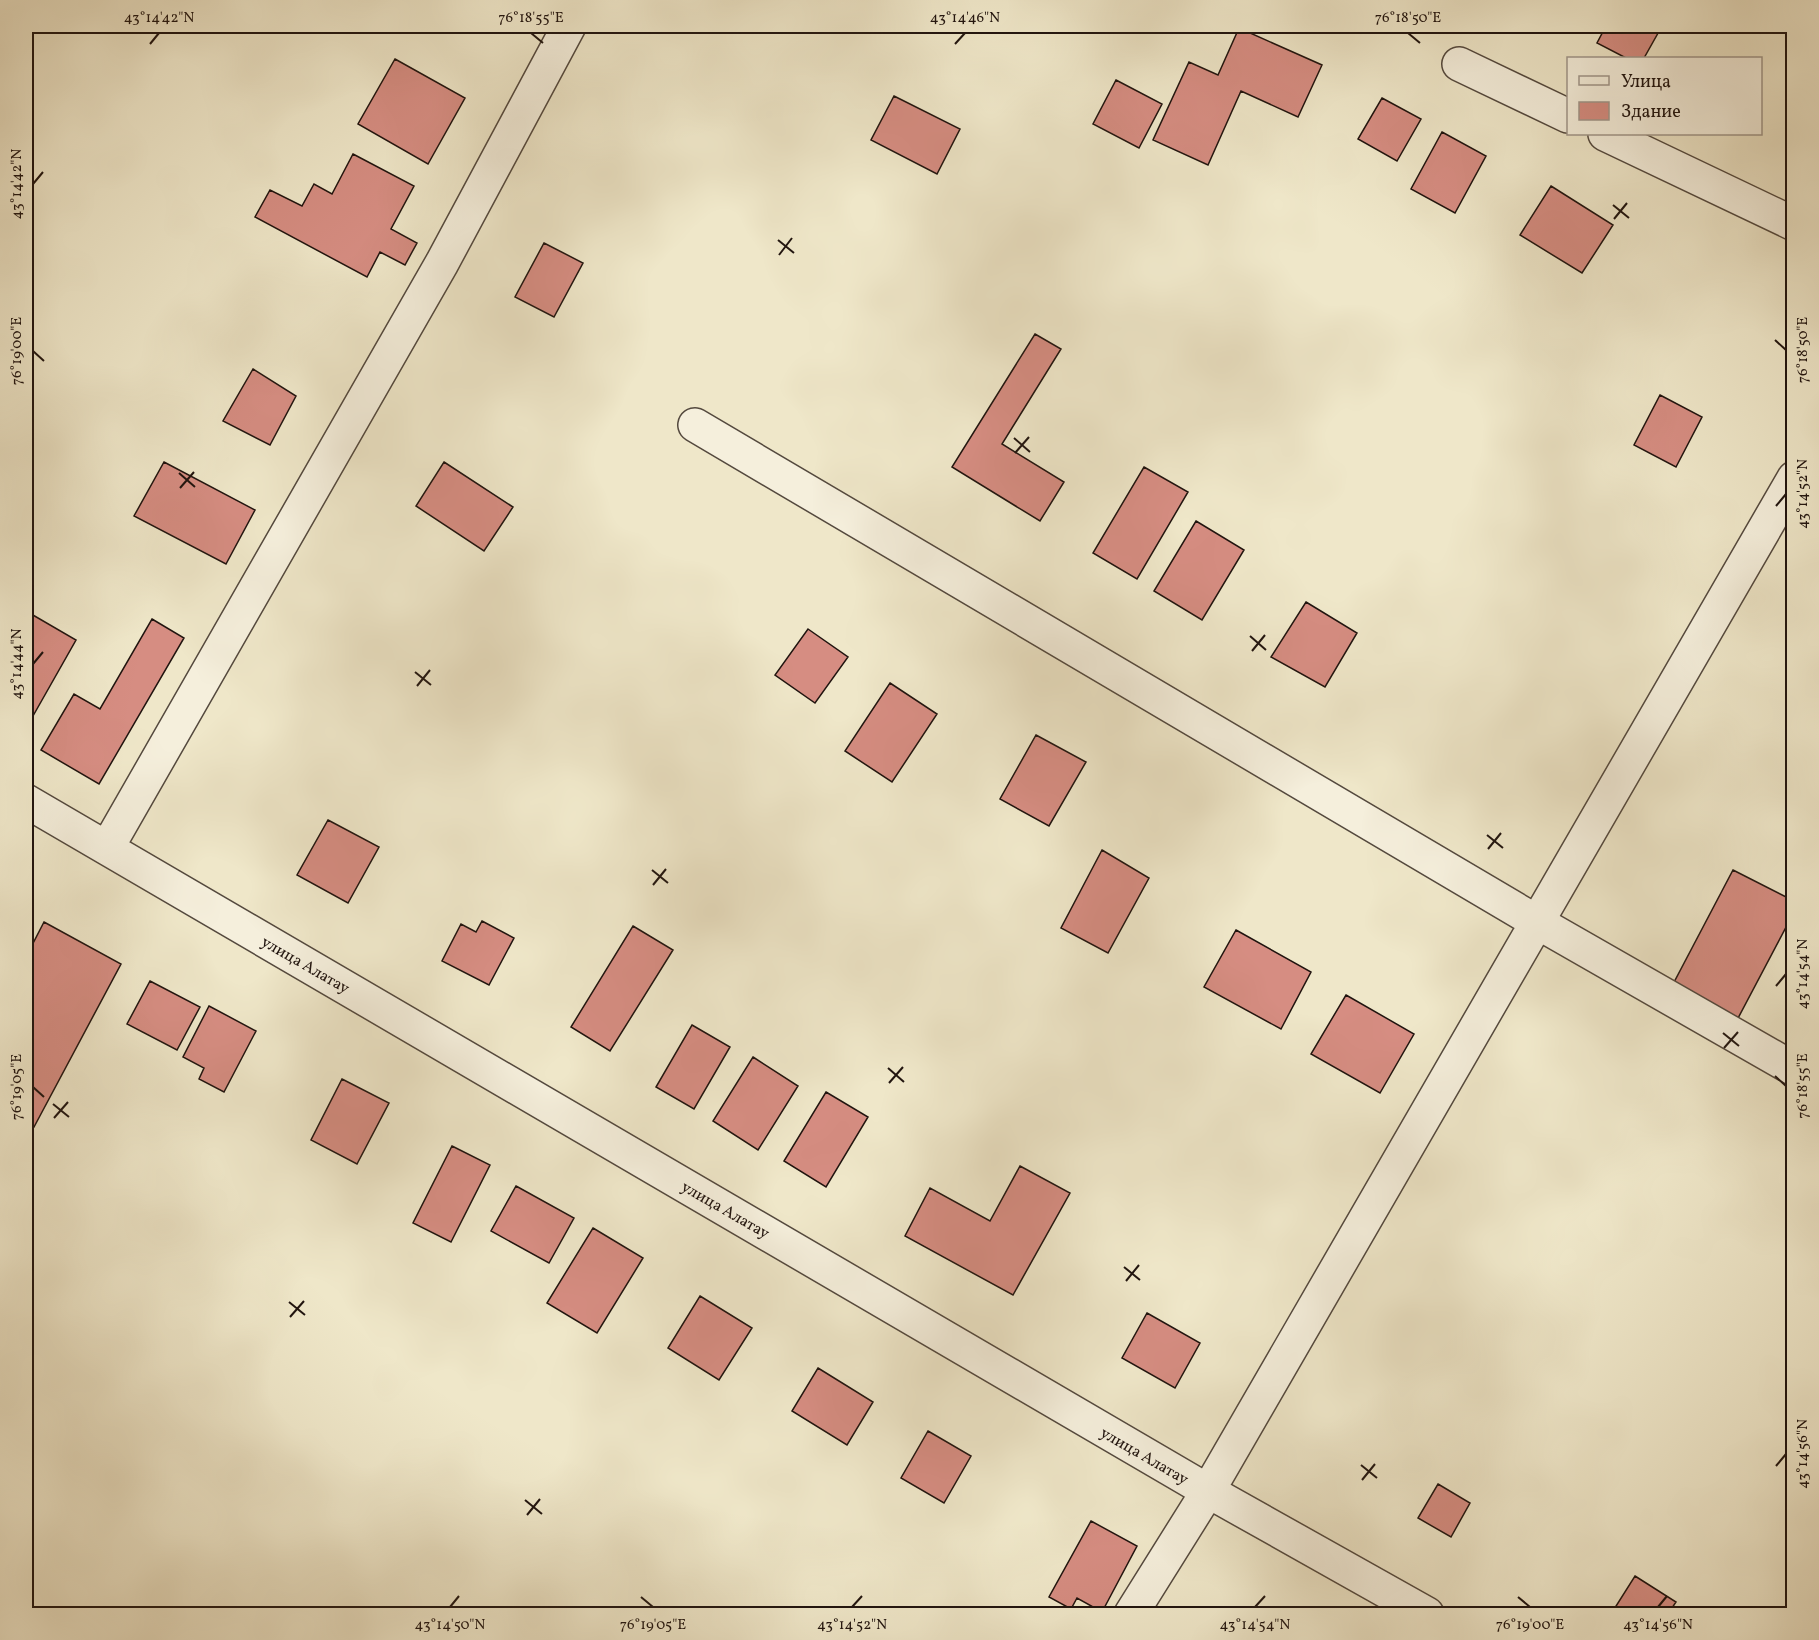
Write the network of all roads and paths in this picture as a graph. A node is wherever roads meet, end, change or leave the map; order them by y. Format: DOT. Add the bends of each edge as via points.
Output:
graph roads {
  1 [pos="569,26"];
  2 [pos="1459,64"];
  3 [pos="1567,115"];
  4 [pos="1607,135"];
  5 [pos="1794,224"];
  6 [pos="695,425"];
  7 [pos="1794,478"];
  8 [pos="26,801"];
  9 [pos="107,848"];
  10 [pos="1537,922"];
  11 [pos="1794,1069"];
  12 [pos="1208,1491"];
  13 [pos="1131,1614"];
  14 [pos="1427,1614"];
  1 -- 9 [label="street" via="442,263"];
  2 -- 3 [label="street"];
  4 -- 5 [label="street"];
  6 -- 10 [label="street"];
  7 -- 10 [label="street"];
  8 -- 9 [label="street, улица Алатау"];
  9 -- 12 [label="street, улица Алатау"];
  10 -- 11 [label="street"];
  10 -- 12 [label="street"];
  12 -- 13 [label="street"];
  12 -- 14 [label="street, улица Алатау"];
}
